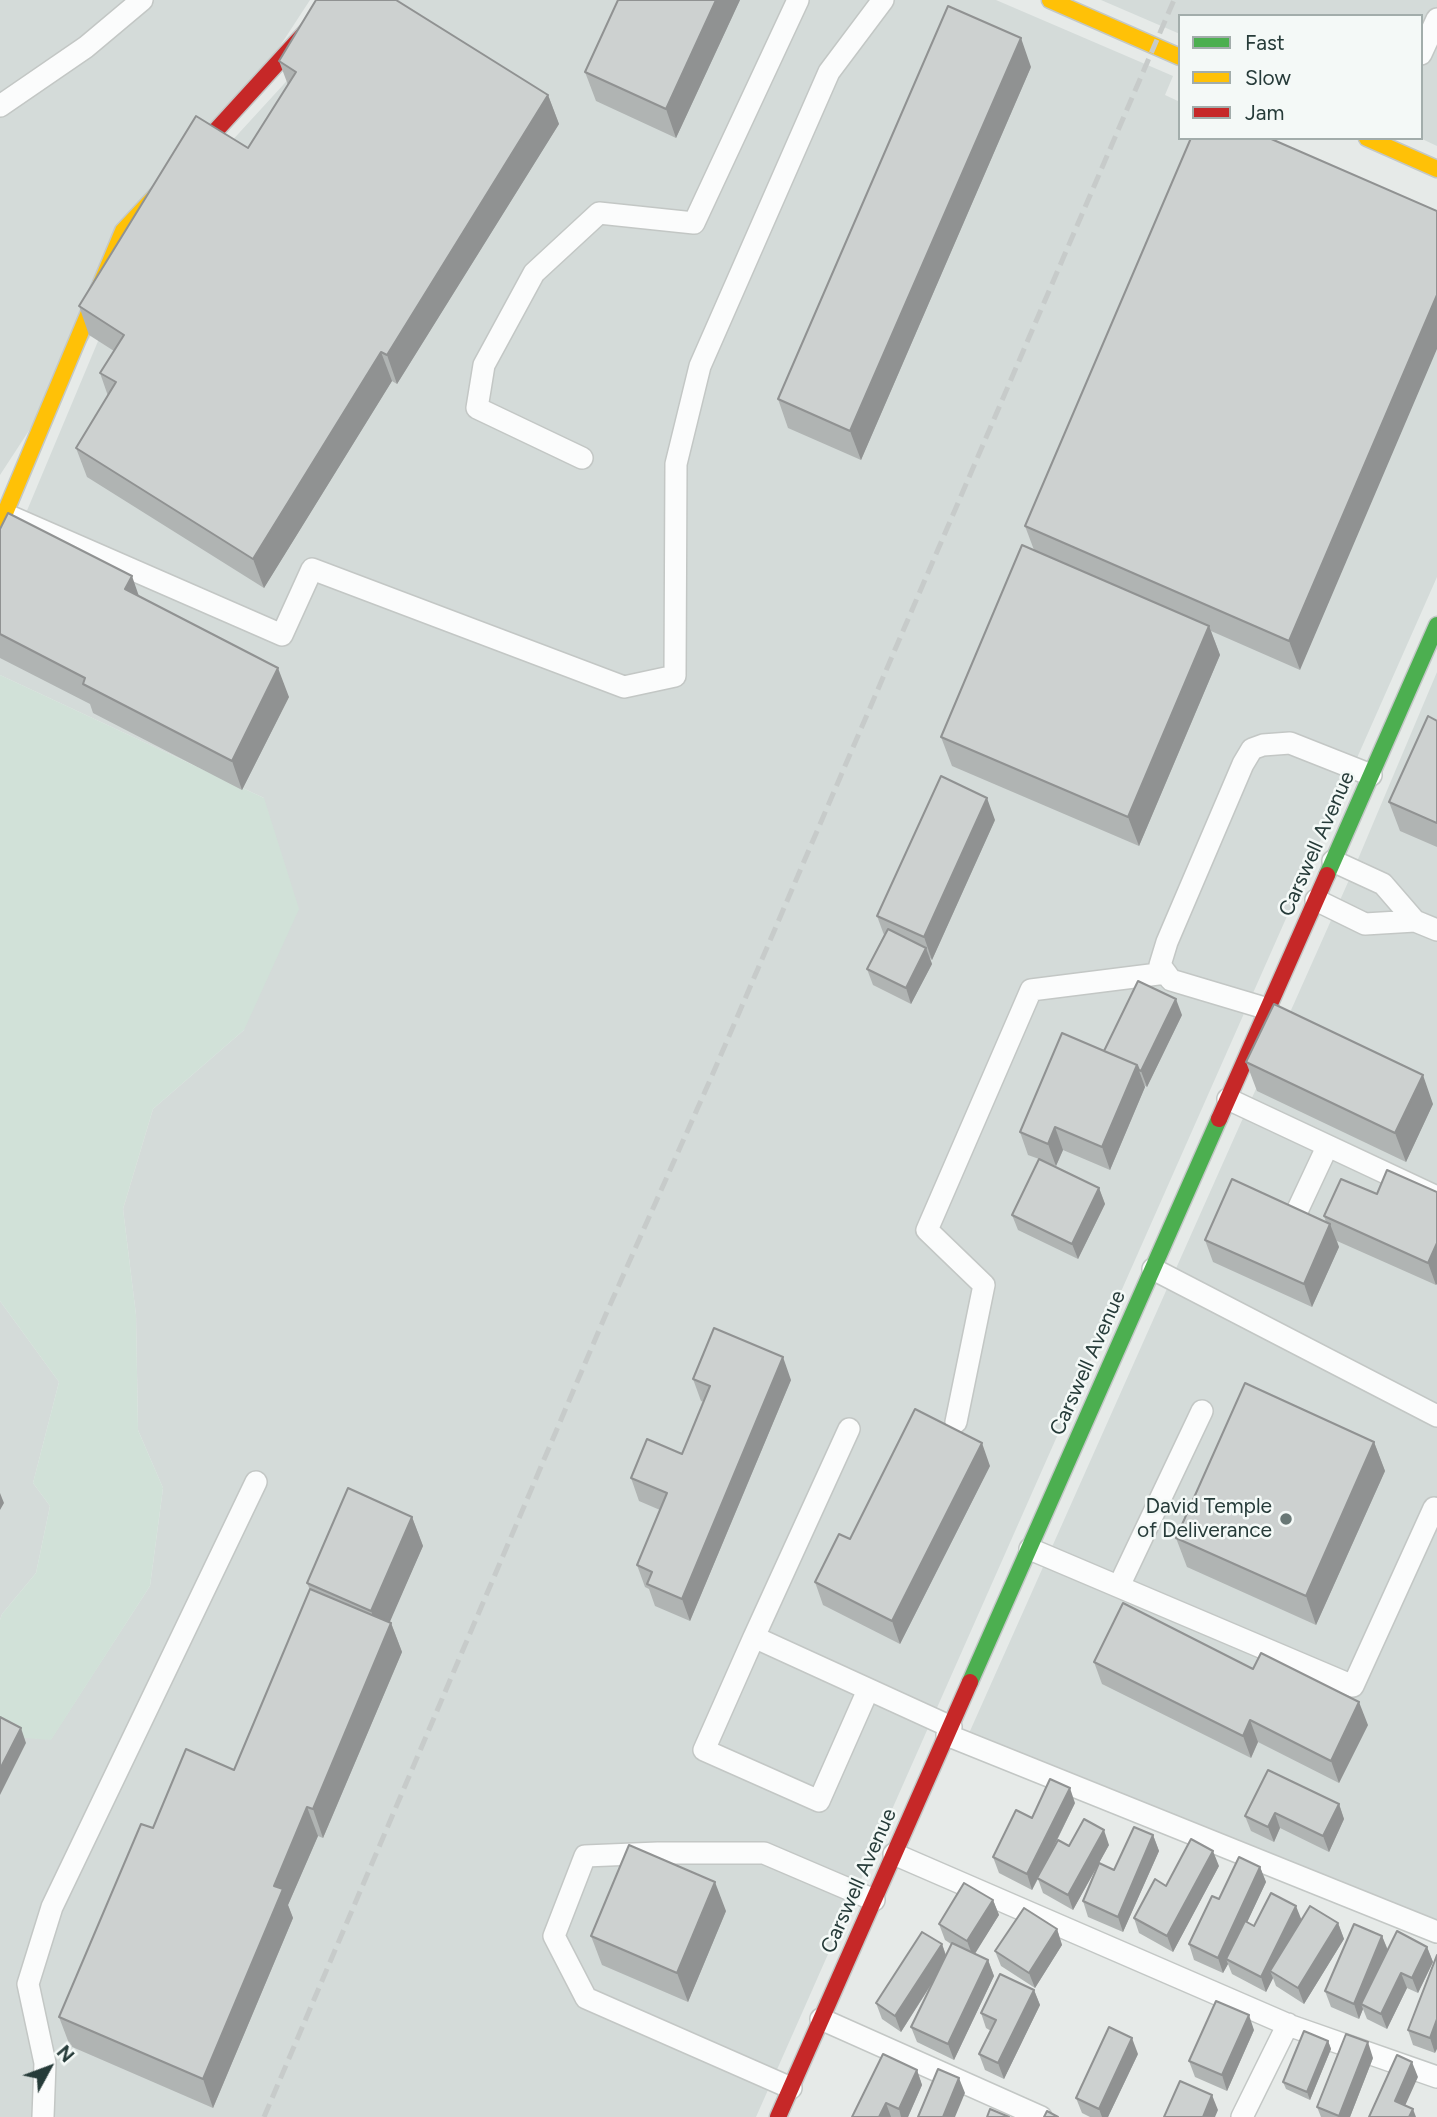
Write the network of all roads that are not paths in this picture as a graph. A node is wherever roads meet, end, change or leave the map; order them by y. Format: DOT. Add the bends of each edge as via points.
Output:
graph roads {
  1 [pos="142,0"];
  2 [pos="335,0"];
  3 [pos="799,0"];
  4 [pos="883,0"];
  5 [pos="1049,0"];
  6 [pos="1437,19"];
  7 [pos="1423,50"];
  8 [pos="1178,56"];
  9 [pos="0,106"];
  10 [pos="1376,140"];
  11 [pos="1437,169"];
  12 [pos="582,458"];
  13 [pos="2,520"];
  14 [pos="1437,625"];
  15 [pos="1371,775"];
  16 [pos="1333,861"];
  17 [pos="1315,900"];
  18 [pos="1415,920"];
  19 [pos="1437,930"];
  20 [pos="1163,969"];
  21 [pos="1268,1009"];
  22 [pos="1228,1099"];
  23 [pos="1327,1147"];
  24 [pos="1437,1197"];
  25 [pos="1290,1224"];
  26 [pos="1153,1269"];
  27 [pos="1202,1411"];
  28 [pos="1437,1416"];
  29 [pos="956,1423"];
  30 [pos="849,1429"];
  31 [pos="257,1482"];
  32 [pos="1434,1508"];
  33 [pos="1030,1549"];
  34 [pos="1119,1586"];
  35 [pos="754,1637"];
  36 [pos="868,1690"];
  37 [pos="949,1731"];
  38 [pos="894,1854"];
  39 [pos="874,1900"];
  40 [pos="1437,1932"];
  41 [pos="821,2018"];
  42 [pos="1288,2024"];
  43 [pos="1437,2077"];
  44 [pos="791,2088"];
  45 [pos="43,2117"];
  46 [pos="778,2117"];
  47 [pos="1041,2117"];
  48 [pos="1242,2117"];
  1 -- 9 [label="lane" via="86,47"];
  2 -- 13 [label="street" via="123,231"];
  3 -- 12 [label="lane" via="694,223 600,213 534,273 484,365 477,408"];
  4 -- 13 [label="lane" via="829,72 700,366 676,464 675,676 624,687 312,569 282,635"];
  5 -- 8 [label="street"];
  6 -- 7 [label="lane"];
  10 -- 11 [label="street"];
  14 -- 15 [label="street, Carswell Avenue"];
  15 -- 16 [label="street, Carswell Avenue"];
  15 -- 20 [label="lane" via="1290,743 1252,749 1167,942"];
  16 -- 17 [label="street, Carswell Avenue"];
  16 -- 18 [label="lane" via="1383,884"];
  17 -- 18 [label="lane" via="1365,924"];
  17 -- 21 [label="street, Carswell Avenue"];
  18 -- 19 [label="lane"];
  20 -- 21 [label="lane" via="1171,979"];
  20 -- 29 [label="lane" via="1031,990 927,1230 984,1285"];
  21 -- 22 [label="street, Carswell Avenue"];
  22 -- 23 [label="lane"];
  22 -- 26 [label="street, Carswell Avenue"];
  23 -- 24 [label="lane"];
  23 -- 25 [label="lane"];
  26 -- 28 [label="lane"];
  26 -- 33 [label="street, Carswell Avenue"];
  27 -- 34 [label="lane"];
  30 -- 35 [label="lane"];
  31 -- 45 [label="lane" via="52,1907 28,1984 45,2063"];
  32 -- 34 [label="lane" via="1353,1686"];
  33 -- 34 [label="lane"];
  33 -- 37 [label="street, Carswell Avenue"];
  35 -- 36 [label="lane"];
  35 -- 36 [label="lane" via="704,1750 819,1801"];
  36 -- 37 [label="lane"];
  37 -- 38 [label="street, Carswell Avenue"];
  37 -- 40 [label="lane"];
  38 -- 39 [label="street, Carswell Avenue"];
  38 -- 42 [label="lane"];
  39 -- 41 [label="street, Carswell Avenue"];
  39 -- 44 [label="lane" via="764,1853 585,1856 554,1936 586,1998"];
  41 -- 44 [label="street, Carswell Avenue"];
  41 -- 47 [label="lane"];
  42 -- 43 [label="lane"];
  42 -- 48 [label="lane"];
  44 -- 46 [label="street, Carswell Avenue"];
}
